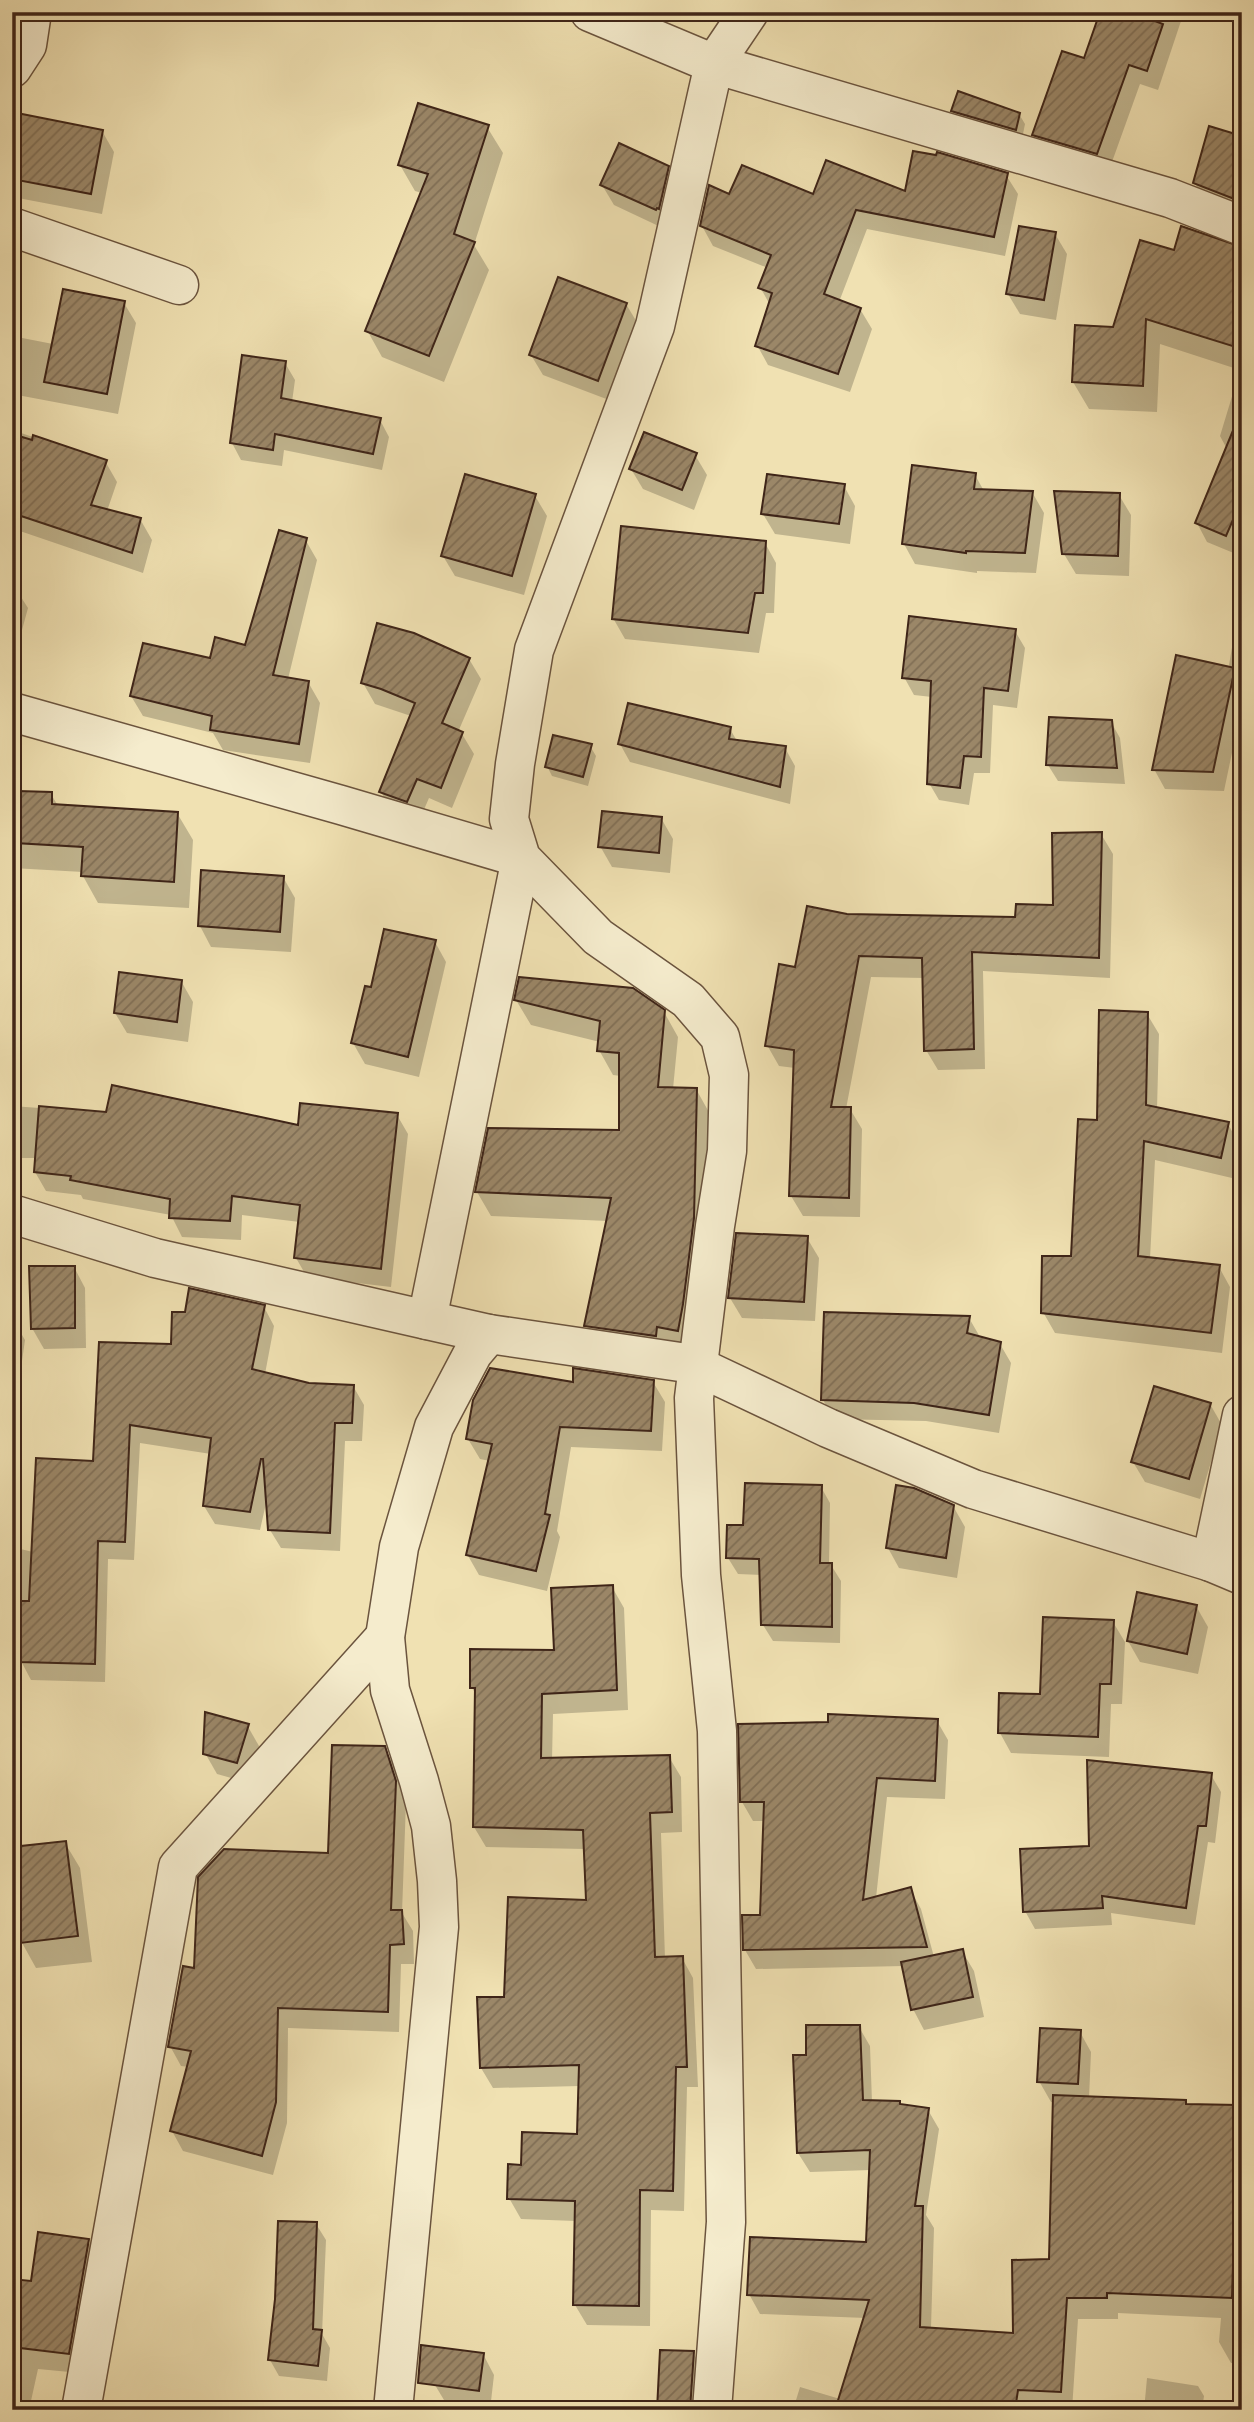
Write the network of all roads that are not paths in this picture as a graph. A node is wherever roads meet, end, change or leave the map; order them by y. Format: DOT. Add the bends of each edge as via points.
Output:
graph roads {
  1 [pos="32,12"];
  2 [pos="590,12"];
  3 [pos="749,12"];
  4 [pos="714,64"];
  5 [pos="12,68"];
  6 [pos="1242,226"];
  7 [pos="12,227"];
  8 [pos="179,285"];
  9 [pos="12,712"];
  10 [pos="521,858"];
  11 [pos="12,1214"];
  12 [pos="427,1320"];
  13 [pos="489,1334"];
  14 [pos="699,1367"];
  15 [pos="1242,1415"];
  16 [pos="1227,1568"];
  17 [pos="385,1637"];
  18 [pos="81,2410"];
  19 [pos="393,2410"];
  20 [pos="712,2410"];
  1 -- 5 [label="street" via="27,45"];
  2 -- 4 [label="street"];
  3 -- 4 [label="street"];
  4 -- 6 [label="street" via="1170,198"];
  4 -- 10 [label="street" via="655,326 534,650 509,819"];
  7 -- 8 [label="street"];
  9 -- 10 [label="street"];
  10 -- 12 [label="street"];
  10 -- 14 [label="street" via="598,937 688,1000 719,1037 729,1075 727,1151"];
  11 -- 12 [label="street" via="155,1258"];
  12 -- 13 [label="street"];
  13 -- 14 [label="street"];
  13 -- 17 [label="street" via="472,1353 434,1427 399,1548"];
  14 -- 16 [label="street" via="828,1429 974,1489"];
  14 -- 20 [label="street" via="694,1429 701,1576 718,1731 726,2222"];
  15 -- 16 [label="street"];
  17 -- 18 [label="street" via="178,1867"];
  17 -- 19 [label="street" via="390,1690 431,1826 439,1927"];
}
